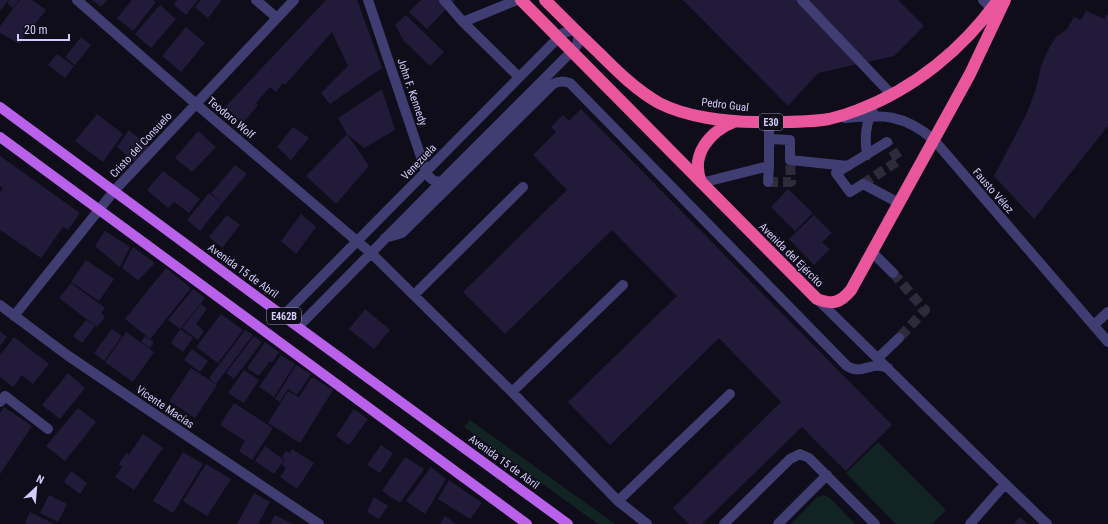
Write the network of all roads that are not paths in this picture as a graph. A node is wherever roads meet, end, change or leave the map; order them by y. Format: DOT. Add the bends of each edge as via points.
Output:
graph roads {
  1 [pos="77,0"];
  2 [pos="256,0"];
  3 [pos="294,0"];
  4 [pos="368,0"];
  5 [pos="444,0"];
  6 [pos="517,0"];
  7 [pos="521,0"];
  8 [pos="545,0"];
  9 [pos="802,0"];
  10 [pos="1005,0"];
  11 [pos="991,3"];
  12 [pos="277,18"];
  13 [pos="463,22"];
  14 [pos="577,32"];
  15 [pos="558,38"];
  16 [pos="572,51"];
  17 [pos="518,77"];
  18 [pos="887,97"];
  19 [pos="196,104"];
  20 [pos="0,107"];
  21 [pos="870,116"];
  22 [pos="829,119"];
  23 [pos="736,121"];
  24 [pos="769,122"];
  25 [pos="0,137"];
  26 [pos="769,139"];
  27 [pos="934,140"];
  28 [pos="887,142"];
  29 [pos="867,155"];
  30 [pos="769,166"];
  31 [pos="848,166"];
  32 [pos="426,172"];
  33 [pos="442,181"];
  34 [pos="768,182"];
  35 [pos="702,183"];
  36 [pos="523,187"];
  37 [pos="114,191"];
  38 [pos="899,203"];
  39 [pos="98,209"];
  40 [pos="386,238"];
  41 [pos="358,241"];
  42 [pos="872,252"];
  43 [pos="371,253"];
  44 [pos="893,273"];
  45 [pos="623,285"];
  46 [pos="414,295"];
  47 [pos="817,299"];
  48 [pos="0,305"];
  49 [pos="1108,312"];
  50 [pos="14,316"];
  51 [pos="283,316"];
  52 [pos="1094,325"];
  53 [pos="298,327"];
  54 [pos="900,338"];
  55 [pos="1108,342"];
  56 [pos="878,358"];
  57 [pos="888,368"];
  58 [pos="512,392"];
  59 [pos="730,394"];
  60 [pos="0,402"];
  61 [pos="48,429"];
  62 [pos="827,476"];
  63 [pos="1005,484"];
  64 [pos="618,501"];
  65 [pos="524,523"];
  66 [pos="319,524"];
  67 [pos="568,524"];
  68 [pos="647,524"];
  69 [pos="724,524"];
  70 [pos="778,524"];
  71 [pos="875,524"];
  72 [pos="970,524"];
  73 [pos="1047,524"];
  1 -- 19 [label="street, Teodoro Wolf"];
  2 -- 12 [label="street"];
  3 -- 12 [label="street, Cristo del Consuelo"];
  4 -- 32 [label="street, John F. Kennedy"];
  5 -- 13 [label="street"];
  6 -- 13 [label="street"];
  7 -- 15 [label="highway, Avenida del Ejército"];
  8 -- 14 [label="highway, Pedro Gual / E30"];
  9 -- 18 [label="street"];
  10 -- 27 [label="highway" via="985,45"];
  11 -- 18 [label="highway, Pedro Gual / E30" via="956,49 938,65"];
  12 -- 19 [label="street, Cristo del Consuelo"];
  13 -- 17 [label="street"];
  14 -- 15 [label="street, Venezuela" via="563,33"];
  14 -- 16 [label="street" via="577,45"];
  14 -- 23 [label="highway, Pedro Gual / E30" via="618,72 660,103 685,113"];
  15 -- 16 [label="highway, Avenida del Ejército"];
  15 -- 17 [label="street, Venezuela"];
  16 -- 33 [label="street"];
  16 -- 35 [label="highway, Avenida del Ejército"];
  17 -- 32 [label="street, Venezuela"];
  18 -- 21 [label="street"];
  18 -- 22 [label="highway, Pedro Gual / E30" via="864,108"];
  19 -- 37 [label="street, Cristo del Consuelo"];
  19 -- 41 [label="street, Teodoro Wolf"];
  20 -- 37 [label="main road, Avenida 15 de Abril / E462B"];
  21 -- 22 [label="street, Fausto Vélez"];
  21 -- 27 [label="street, Fausto Vélez" via="902,120 919,128"];
  21 -- 29 [label="street" via="865,139"];
  22 -- 24 [label="highway, Pedro Gual / E30"];
  23 -- 24 [label="highway, Pedro Gual / E30"];
  23 -- 35 [label="highway" via="717,130 704,146 697,165 697,173"];
  24 -- 26 [label="street"];
  25 -- 39 [label="main road, E462B"];
  26 -- 30 [label="street"];
  26 -- 31 [label="street" via="790,140 790,160"];
  27 -- 38 [label="highway"];
  27 -- 52 [label="street, Fausto Vélez"];
  28 -- 29 [label="street"];
  29 -- 31 [label="street"];
  30 -- 34 [label="street"];
  30 -- 35 [label="street"];
  31 -- 38 [label="street" via="836,173 850,192 863,184"];
  32 -- 33 [label="street" via="433,181"];
  32 -- 41 [label="street, Venezuela"];
  33 -- 40 [label="street"];
  35 -- 47 [label="highway, Avenida del Ejército"];
  36 -- 46 [label="street"];
  37 -- 39 [label="street, Cristo del Consuelo"];
  37 -- 51 [label="main road, Avenida 15 de Abril / E462B"];
  38 -- 42 [label="highway"];
  39 -- 50 [label="street, Cristo del Consuelo"];
  39 -- 65 [label="main road, E462B"];
  40 -- 43 [label="street"];
  40 -- 57 [label="street" via="402,233 553,84 564,81 570,83 847,366 858,370 875,365"];
  41 -- 43 [label="street, Teodoro Wolf"];
  41 -- 51 [label="street, Venezuela"];
  42 -- 44 [label="street"];
  42 -- 47 [label="highway" via="845,297 834,302"];
  43 -- 46 [label="street, Teodoro Wolf"];
  43 -- 53 [label="street"];
  45 -- 58 [label="street"];
  46 -- 58 [label="street, Teodoro Wolf"];
  47 -- 56 [label="street, Avenida del Ejército"];
  48 -- 50 [label="street, Vicente Macías"];
  49 -- 52 [label="street"];
  50 -- 66 [label="street, Vicente Macías" via="67,355"];
  51 -- 53 [label="main road, Avenida 15 de Abril / E462B"];
  52 -- 55 [label="street, Fausto Vélez"];
  53 -- 67 [label="main road, Avenida 15 de Abril / E462B"];
  54 -- 56 [label="street"];
  56 -- 57 [label="street, Avenida del Ejército"];
  57 -- 63 [label="street, Avenida del Ejército"];
  58 -- 64 [label="street, Teodoro Wolf"];
  59 -- 64 [label="street"];
  60 -- 61 [label="street" via="5,396"];
  62 -- 69 [label="street" via="810,458 800,454 795,456"];
  62 -- 70 [label="street"];
  62 -- 71 [label="street"];
  63 -- 72 [label="street"];
  63 -- 73 [label="street, Avenida del Ejército"];
  64 -- 68 [label="street, Teodoro Wolf"];
}
